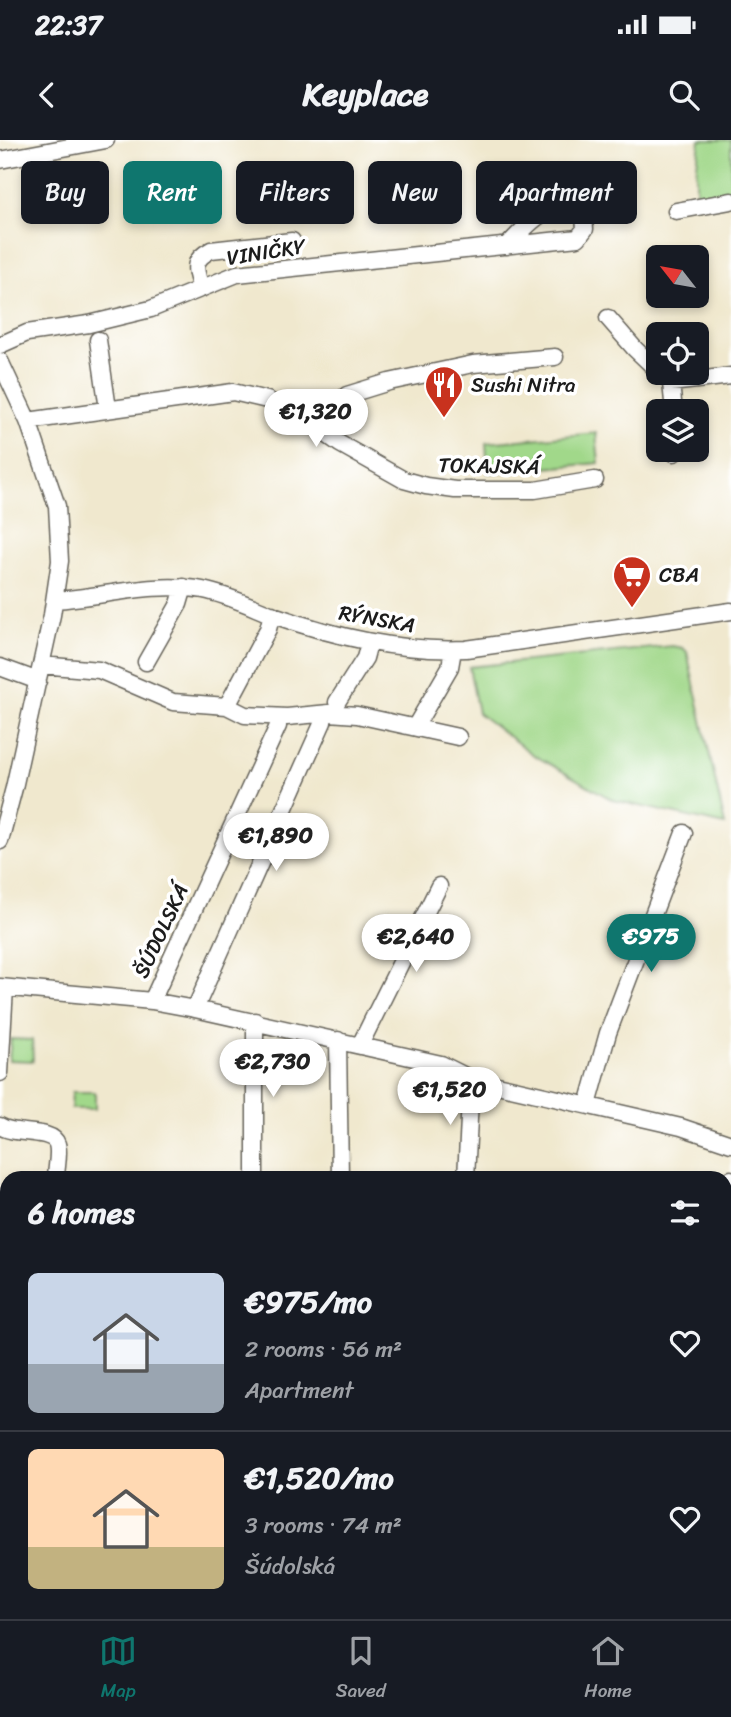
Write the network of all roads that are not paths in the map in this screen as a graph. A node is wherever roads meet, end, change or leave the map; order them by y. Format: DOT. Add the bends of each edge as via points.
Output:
graph roads {
  1 [pos="106,140"];
  2 [pos="0,160"];
  3 [pos="731,201"];
  4 [pos="676,211"];
  5 [pos="292,241"];
  6 [pos="507,246"];
  7 [pos="201,289"];
  8 [pos="608,318"];
  9 [pos="98,340"];
  10 [pos="0,345"];
  11 [pos="555,357"];
  12 [pos="646,360"];
  13 [pos="0,361"];
  14 [pos="709,376"];
  15 [pos="731,376"];
  16 [pos="108,409"];
  17 [pos="27,421"];
  18 [pos="313,426"];
  19 [pos="595,480"];
  20 [pos="184,587"];
  21 [pos="55,600"];
  22 [pos="731,611"];
  23 [pos="272,614"];
  24 [pos="369,643"];
  25 [pos="453,650"];
  26 [pos="146,662"];
  27 [pos="41,665"];
  28 [pos="0,667"];
  29 [pos="38,681"];
  30 [pos="337,702"];
  31 [pos="227,706"];
  32 [pos="323,722"];
  33 [pos="278,726"];
  34 [pos="415,727"];
  35 [pos="458,737"];
  36 [pos="684,833"];
  37 [pos="0,841"];
  38 [pos="439,886"];
  39 [pos="3,987"];
  40 [pos="152,1002"];
  41 [pos="195,1009"];
  42 [pos="255,1021"];
  43 [pos="338,1040"];
  44 [pos="360,1045"];
  45 [pos="0,1073"];
  46 [pos="471,1079"];
  47 [pos="588,1105"];
  48 [pos="0,1126"];
  49 [pos="731,1144"];
  50 [pos="56,1171"];
  51 [pos="255,1171"];
  52 [pos="340,1171"];
  53 [pos="466,1171"];
  1 -- 2 [label="street"];
  3 -- 4 [label="street"];
  5 -- 7 [label="street" via="211,250 200,256 195,267"];
  6 -- 7 [label="street, VINIČKY" via="237,274"];
  7 -- 10 [label="street, VINIČKY" via="151,309 27,333"];
  8 -- 12 [label="street"];
  9 -- 16 [label="street"];
  11 -- 18 [label="street" via="473,364 388,382 347,395"];
  13 -- 17 [label="street"];
  14 -- 15 [label="street"];
  16 -- 17 [label="street, TOKAJSKÁ"];
  16 -- 18 [label="street, TOKAJSKÁ" via="233,392 267,400"];
  17 -- 21 [label="street" via="57,506 60,561"];
  18 -- 19 [label="street, TOKAJSKÁ" via="404,480 426,486 535,490"];
  20 -- 21 [label="street, RÝNSKA"];
  20 -- 23 [label="street, RÝNSKA" via="218,593"];
  20 -- 26 [label="street"];
  21 -- 27 [label="street"];
  22 -- 25 [label="street, RÝNSKA"];
  23 -- 24 [label="street, RÝNSKA"];
  23 -- 31 [label="street"];
  24 -- 25 [label="street, RÝNSKA"];
  24 -- 30 [label="street" via="365,658"];
  25 -- 34 [label="street" via="450,667"];
  27 -- 29 [label="street"];
  27 -- 31 [label="street" via="99,670 173,702"];
  28 -- 29 [label="street"];
  29 -- 37 [label="street"];
  31 -- 34 [label="street" via="261,717 329,713"];
  32 -- 41 [label="street"];
  33 -- 40 [label="street, ŠÚDOLSKÁ"];
  34 -- 35 [label="street"];
  36 -- 47 [label="street" via="608,1033"];
  38 -- 44 [label="street"];
  39 -- 40 [label="street, ŠÚDOLSKÁ"];
  39 -- 45 [label="street, ŠÚDOLSKÁ"];
  40 -- 41 [label="street, ŠÚDOLSKÁ"];
  41 -- 42 [label="street, ŠÚDOLSKÁ"];
  42 -- 43 [label="street, ŠÚDOLSKÁ"];
  42 -- 51 [label="street"];
  43 -- 44 [label="street, ŠÚDOLSKÁ"];
  43 -- 52 [label="street"];
  44 -- 46 [label="street, ŠÚDOLSKÁ" via="441,1064"];
  46 -- 47 [label="street, ŠÚDOLSKÁ"];
  46 -- 53 [label="street"];
  47 -- 49 [label="street, ŠÚDOLSKÁ"];
  48 -- 50 [label="street" via="56,1140"];
}
